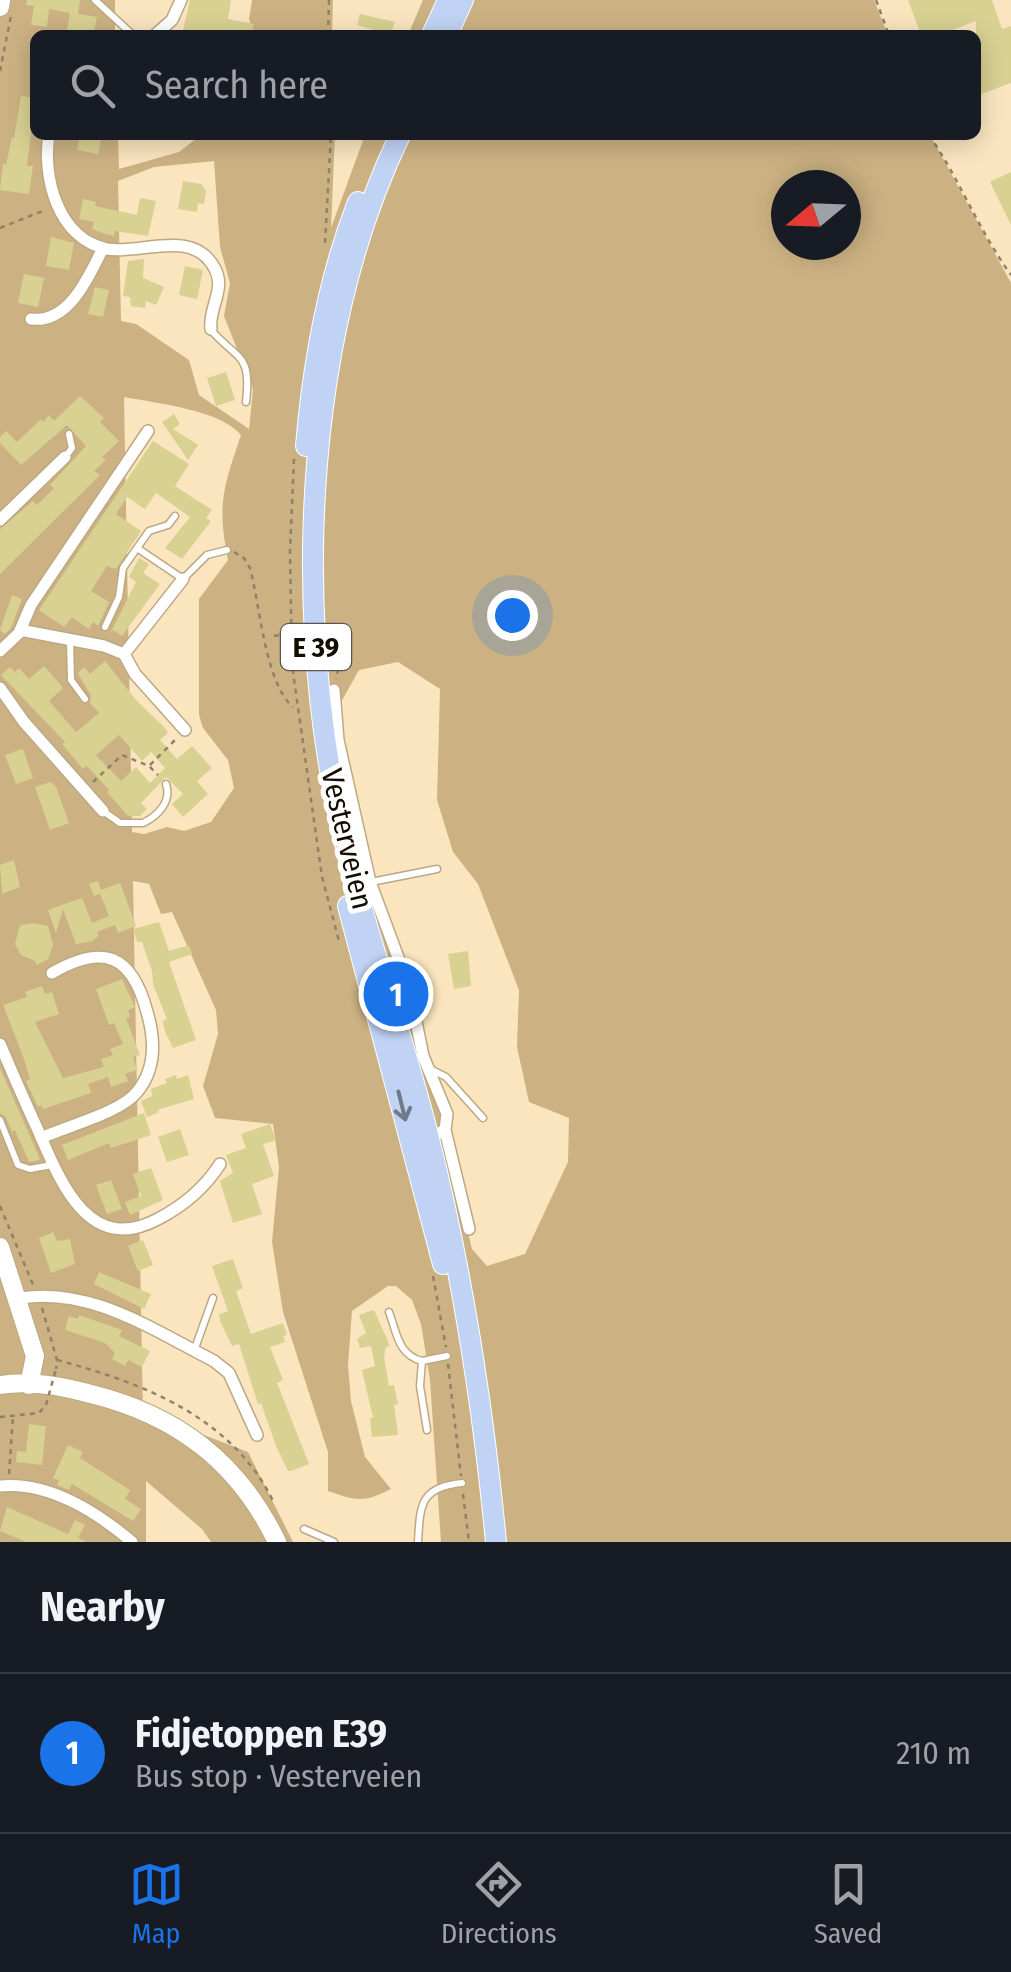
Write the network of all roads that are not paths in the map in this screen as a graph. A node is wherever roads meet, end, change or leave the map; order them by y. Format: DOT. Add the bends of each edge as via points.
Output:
graph roads {
  1 [pos="96,0"];
  2 [pos="181,0"];
  3 [pos="436,0"];
  4 [pos="460,3"];
  5 [pos="128,30"];
  6 [pos="161,30"];
  7 [pos="423,30"];
  8 [pos="436,30"];
  9 [pos="449,30"];
  10 [pos="49,140"];
  11 [pos="383,140"];
  12 [pos="398,140"];
  13 [pos="103,248"];
  14 [pos="31,319"];
  15 [pos="210,329"];
  16 [pos="246,402"];
  17 [pos="148,431"];
  18 [pos="69,434"];
  19 [pos="65,457"];
  20 [pos="174,516"];
  21 [pos="0,520"];
  22 [pos="137,548"];
  23 [pos="227,550"];
  24 [pos="183,579"];
  25 [pos="105,627"];
  26 [pos="20,630"];
  27 [pos="70,641"];
  28 [pos="0,650"];
  29 [pos="124,654"];
  30 [pos="0,688"];
  31 [pos="334,690"];
  32 [pos="85,699"];
  33 [pos="184,730"];
  34 [pos="166,784"];
  35 [pos="104,811"];
  36 [pos="437,869"];
  37 [pos="370,882"];
  38 [pos="52,973"];
  39 [pos="0,1044"];
  40 [pos="427,1068"];
  41 [pos="483,1118"];
  42 [pos="0,1120"];
  43 [pos="429,1137"];
  44 [pos="41,1138"];
  45 [pos="220,1164"];
  46 [pos="52,1166"];
  47 [pos="469,1229"];
  48 [pos="0,1248"];
  49 [pos="213,1298"];
  50 [pos="15,1299"];
  51 [pos="389,1312"];
  52 [pos="194,1350"];
  53 [pos="447,1356"];
  54 [pos="422,1361"];
  55 [pos="0,1385"];
  56 [pos="29,1385"];
  57 [pos="0,1397"];
  58 [pos="427,1430"];
  59 [pos="256,1436"];
  60 [pos="462,1482"];
  61 [pos="4,1486"];
  62 [pos="304,1528"];
  63 [pos="132,1542"];
  64 [pos="277,1542"];
  65 [pos="334,1542"];
  66 [pos="418,1542"];
  67 [pos="483,1542"];
  68 [pos="496,1542"];
  1 -- 5 [label="lane"];
  2 -- 6 [label="street"];
  3 -- 7 [label="highway"];
  4 -- 8 [label="highway"];
  4 -- 9 [label="highway"];
  10 -- 13 [label="street" via="48,178 58,206 76,230"];
  11 -- 43 [label="highway, Vesterveien / E 39, one-way" via="348,227 321,331 302,502 300,617 325,808"];
  12 -- 43 [label="highway, Vesterveien / E 39" via="342,301 320,443 312,577 322,728 336,805"];
  13 -- 14 [label="street" via="64,309"];
  13 -- 15 [label="street" via="183,246 206,256 219,281"];
  15 -- 16 [label="lane" via="244,362"];
  17 -- 26 [label="street"];
  18 -- 19 [label="lane" via="72,448"];
  19 -- 21 [label="street"];
  20 -- 22 [label="lane" via="168,525 152,528"];
  22 -- 24 [label="lane"];
  22 -- 25 [label="lane" via="122,568 120,597"];
  23 -- 24 [label="lane" via="208,555"];
  24 -- 29 [label="street"];
  26 -- 27 [label="street"];
  26 -- 28 [label="street"];
  27 -- 29 [label="street"];
  27 -- 32 [label="lane" via="71,680"];
  29 -- 33 [label="street"];
  30 -- 35 [label="street"];
  31 -- 37 [label="street" via="338,740"];
  34 -- 35 [label="lane" via="164,805 143,823 120,823"];
  36 -- 37 [label="lane"];
  37 -- 40 [label="street" via="409,987"];
  38 -- 44 [label="street" via="98,957 127,968 141,990 154,1052 145,1081 130,1099"];
  39 -- 44 [label="street"];
  40 -- 41 [label="lane" via="446,1077"];
  40 -- 43 [label="street" via="447,1114"];
  42 -- 46 [label="lane" via="18,1165"];
  43 -- 47 [label="street"];
  43 -- 67 [label="highway, Vesterveien / E 39"];
  43 -- 68 [label="highway, Vesterveien / E 39" via="466,1312"];
  44 -- 46 [label="street"];
  45 -- 46 [label="street" via="187,1202 127,1228 84,1213"];
  48 -- 50 [label="street"];
  49 -- 52 [label="lane"];
  50 -- 52 [label="street" via="88,1301"];
  50 -- 56 [label="street" via="34,1356"];
  51 -- 54 [label="lane" via="402,1350"];
  52 -- 59 [label="street" via="228,1373"];
  53 -- 54 [label="lane"];
  54 -- 58 [label="lane"];
  55 -- 56 [label="street"];
  56 -- 57 [label="street"];
  56 -- 64 [label="street" via="117,1400 178,1428 238,1480"];
  60 -- 66 [label="lane" via="426,1496"];
  61 -- 63 [label="street" via="59,1496"];
  62 -- 65 [label="lane"];
}
